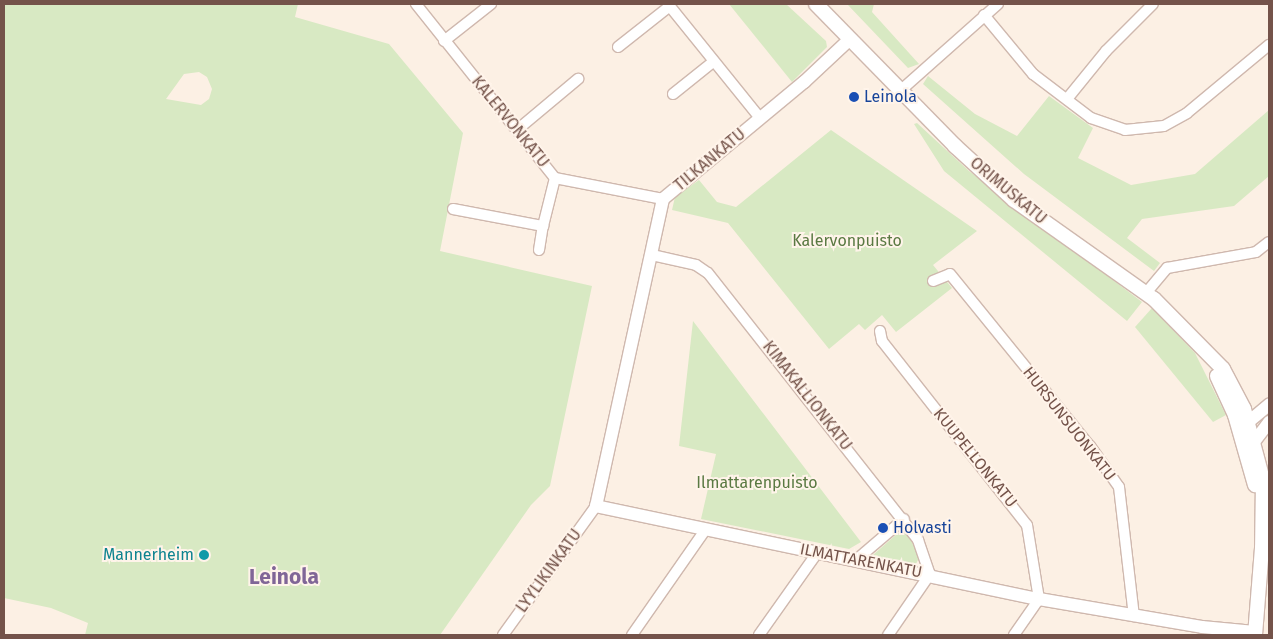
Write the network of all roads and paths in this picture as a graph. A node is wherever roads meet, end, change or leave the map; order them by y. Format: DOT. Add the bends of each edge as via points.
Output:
graph roads {
  1 [pos="416,4"];
  2 [pos="491,4"];
  3 [pos="816,4"];
  4 [pos="998,4"];
  5 [pos="1153,4"];
  6 [pos="669,5"];
  7 [pos="984,15"];
  8 [pos="850,39"];
  9 [pos="444,41"];
  10 [pos="1269,45"];
  11 [pos="618,47"];
  12 [pos="713,62"];
  13 [pos="578,79"];
  14 [pos="900,91"];
  15 [pos="673,94"];
  16 [pos="1067,99"];
  17 [pos="760,118"];
  18 [pos="517,130"];
  19 [pos="555,178"];
  20 [pos="663,199"];
  21 [pos="453,209"];
  22 [pos="543,226"];
  23 [pos="1269,242"];
  24 [pos="539,250"];
  25 [pos="652,255"];
  26 [pos="933,281"];
  27 [pos="1146,293"];
  28 [pos="880,331"];
  29 [pos="1269,405"];
  30 [pos="1269,422"];
  31 [pos="1245,427"];
  32 [pos="1250,444"];
  33 [pos="596,506"];
  34 [pos="904,519"];
  35 [pos="706,530"];
  36 [pos="817,552"];
  37 [pos="856,560"];
  38 [pos="930,574"];
  39 [pos="1039,599"];
  40 [pos="1134,616"];
  41 [pos="1255,634"];
  42 [pos="503,635"];
  43 [pos="632,635"];
  44 [pos="758,635"];
  45 [pos="888,635"];
  46 [pos="1014,635"];
  1 -- 9 [label="street, KALERVONKATU"];
  2 -- 9 [label="street"];
  3 -- 8 [label="main road, ORIMUSKATU"];
  4 -- 7 [label="street"];
  5 -- 16 [label="street" via="1106,51"];
  6 -- 11 [label="street"];
  6 -- 12 [label="street"];
  7 -- 14 [label="street"];
  7 -- 16 [label="street" via="1027,68"];
  8 -- 14 [label="main road, ORIMUSKATU"];
  8 -- 17 [label="street, TILKANKATU"];
  9 -- 18 [label="street, KALERVONKATU"];
  10 -- 16 [label="street" via="1187,113 1164,126 1125,130 1107,126 1090,118"];
  12 -- 15 [label="street"];
  12 -- 17 [label="street"];
  13 -- 18 [label="street"];
  14 -- 27 [label="main road, ORIMUSKATU" via="1014,200"];
  17 -- 20 [label="street, TILKANKATU"];
  18 -- 19 [label="street, KALERVONKATU"];
  19 -- 20 [label="street, KALERVONKATU"];
  19 -- 22 [label="street"];
  20 -- 25 [label="street, TILKANKATU"];
  21 -- 22 [label="street"];
  22 -- 24 [label="street"];
  23 -- 27 [label="street" via="1256,252 1167,268"];
  25 -- 33 [label="street, TILKANKATU"];
  25 -- 34 [label="street, KIMAKALLIONKATU" via="696,265 708,273"];
  26 -- 40 [label="street, HURSUNSUONKATU" via="950,274 1090,446 1118,487"];
  27 -- 31 [label="main road, ORIMUSKATU" via="1174,315 1213,361"];
  28 -- 39 [label="street, KUUPELLONKATU" via="882,341 1027,525"];
  29 -- 31 [label="street"];
  30 -- 32 [label="street"];
  31 -- 32 [label="main road, ORIMUSKATU"];
  32 -- 41 [label="main road, ORIMUSKATU" via="1261,502 1262,548"];
  33 -- 35 [label="street, ILMATTARENKATU"];
  33 -- 42 [label="street, LYYLIKINKATU"];
  34 -- 37 [label="street"];
  34 -- 38 [label="street, KIMAKALLIONKATU" via="918,540"];
  35 -- 36 [label="street, ILMATTARENKATU"];
  35 -- 43 [label="street"];
  36 -- 37 [label="street, ILMATTARENKATU"];
  36 -- 44 [label="street"];
  37 -- 38 [label="street, ILMATTARENKATU"];
  38 -- 39 [label="street, ILMATTARENKATU"];
  38 -- 45 [label="street"];
  39 -- 40 [label="street, ILMATTARENKATU"];
  39 -- 46 [label="street"];
  40 -- 41 [label="street, ILMATTARENKATU"];
}
